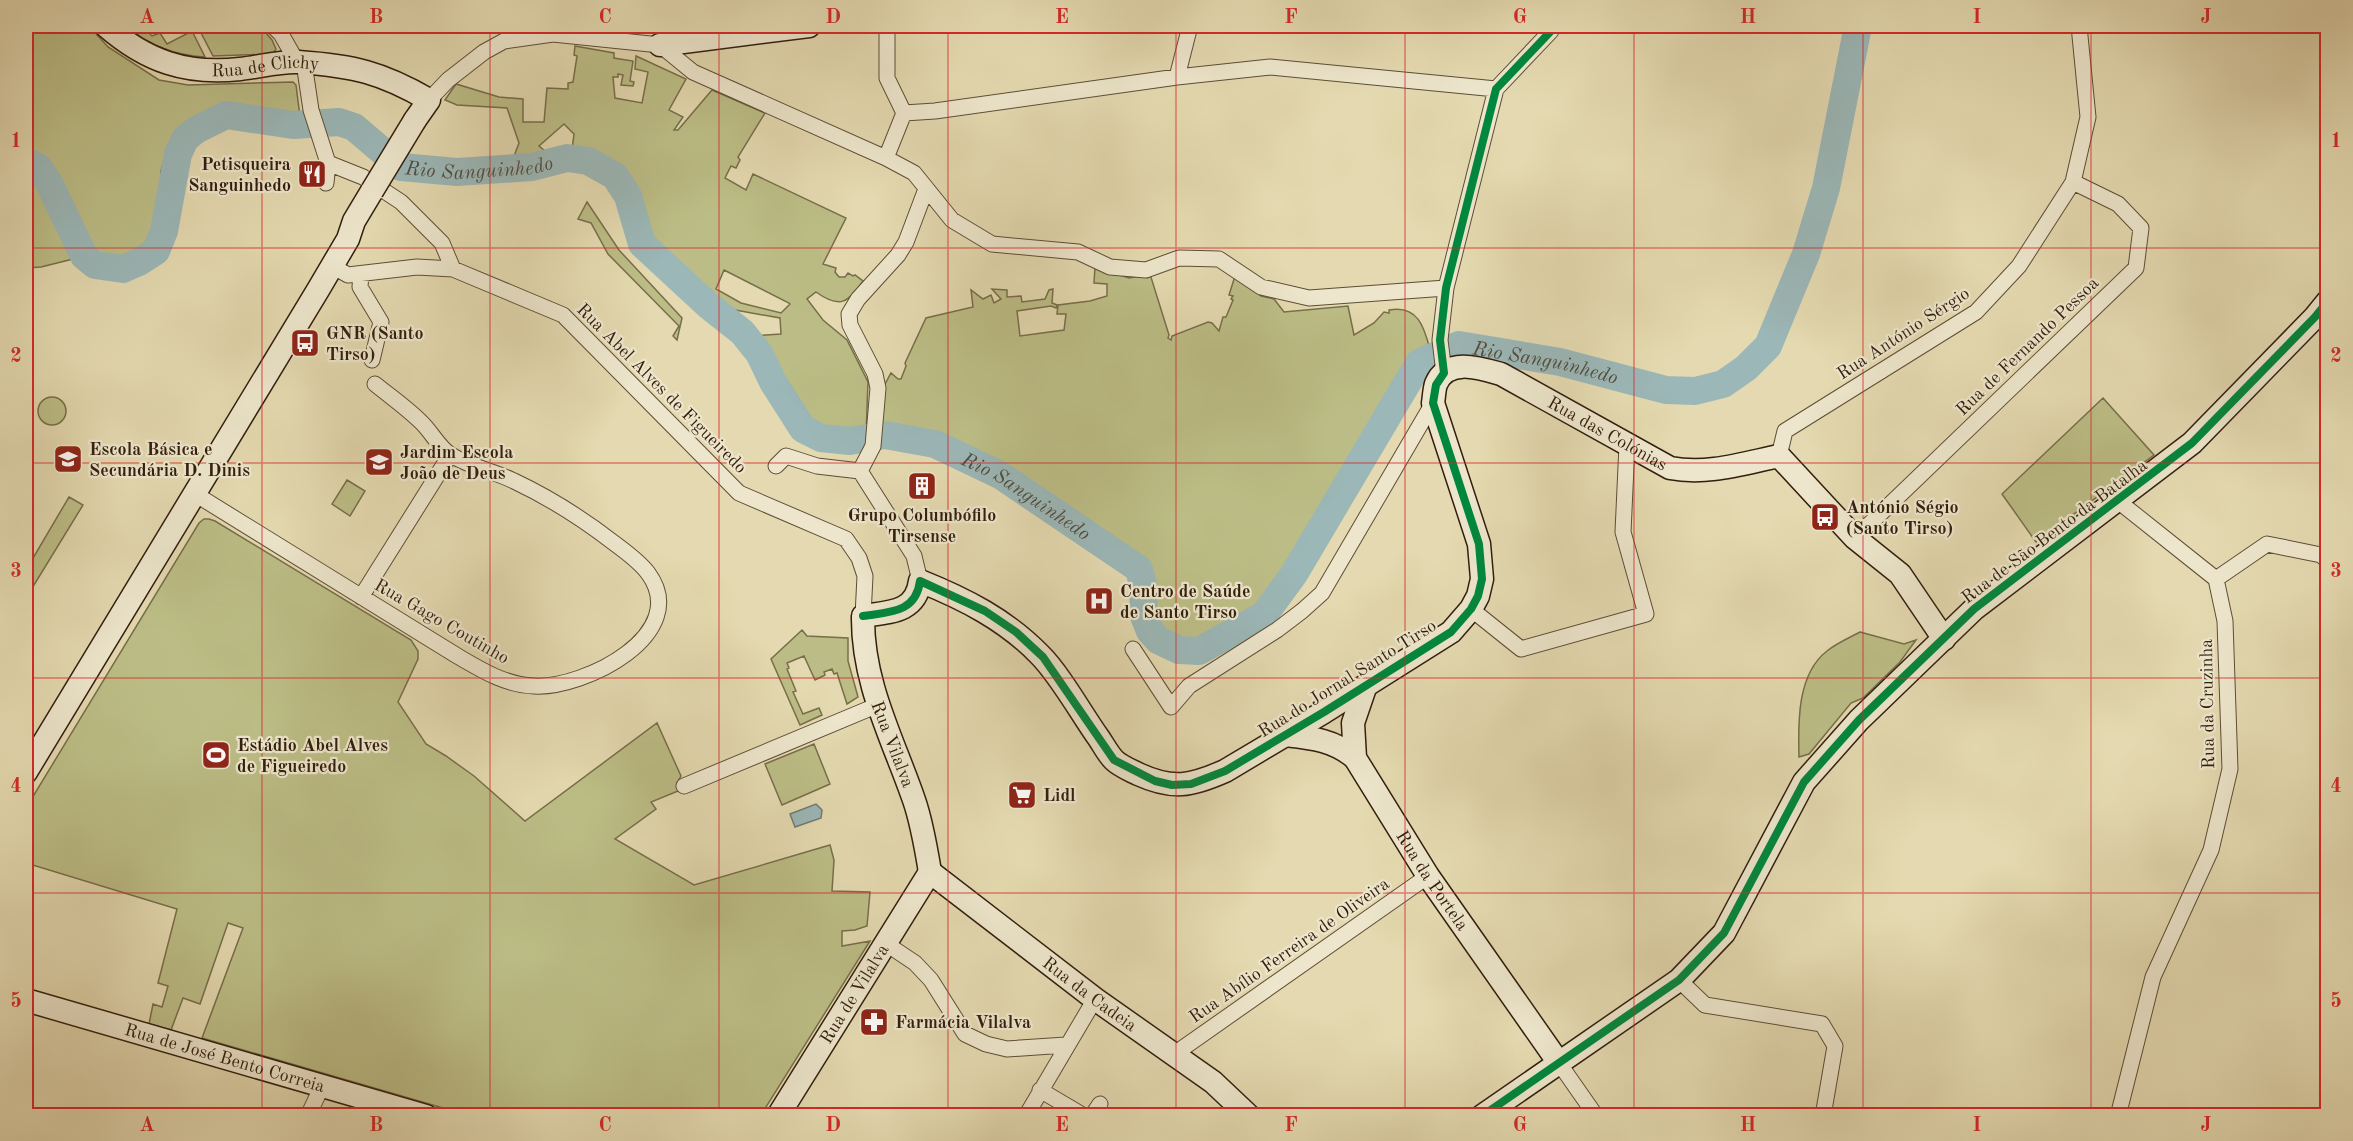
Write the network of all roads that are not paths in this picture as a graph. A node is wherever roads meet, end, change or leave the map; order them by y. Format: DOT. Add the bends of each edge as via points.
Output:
graph roads {
  1 [pos="106,26"];
  2 [pos="273,26"];
  3 [pos="570,26"];
  4 [pos="809,26"];
  5 [pos="887,26"];
  6 [pos="1190,26"];
  7 [pos="2079,26"];
  8 [pos="1551,28"];
  9 [pos="708,33"];
  10 [pos="588,38"];
  11 [pos="660,45"];
  12 [pos="301,63"];
  13 [pos="1177,76"];
  14 [pos="1496,89"];
  15 [pos="429,100"];
  16 [pos="904,113"];
  17 [pos="886,158"];
  18 [pos="328,163"];
  19 [pos="2073,182"];
  20 [pos="326,183"];
  21 [pos="926,189"];
  22 [pos="333,266"];
  23 [pos="453,269"];
  24 [pos="361,274"];
  25 [pos="1446,288"];
  26 [pos="2328,301"];
  27 [pos="372,360"];
  28 [pos="1443,368"];
  29 [pos="375,384"];
  30 [pos="1433,404"];
  31 [pos="1627,445"];
  32 [pos="450,455"];
  33 [pos="1779,456"];
  34 [pos="776,466"];
  35 [pos="860,471"];
  36 [pos="195,494"];
  37 [pos="2118,501"];
  38 [pos="1855,538"];
  39 [pos="2328,561"];
  40 [pos="2216,579"];
  41 [pos="920,581"];
  42 [pos="361,597"];
  43 [pos="1471,609"];
  44 [pos="863,616"];
  45 [pos="1944,639"];
  46 [pos="1133,649"];
  47 [pos="1366,685"];
  48 [pos="878,705"];
  49 [pos="1285,735"];
  50 [pos="1355,758"];
  51 [pos="28,762"];
  52 [pos="684,786"];
  53 [pos="930,872"];
  54 [pos="1428,876"];
  55 [pos="885,943"];
  56 [pos="1679,980"];
  57 [pos="1095,999"];
  58 [pos="26,1000"];
  59 [pos="1066,1045"];
  60 [pos="1173,1055"];
  61 [pos="1559,1063"];
  62 [pos="322,1086"];
  63 [pos="1040,1090"];
  64 [pos="308,1116"];
  65 [pos="426,1116"];
  66 [pos="778,1116"];
  67 [pos="1026,1116"];
  68 [pos="1084,1116"];
  69 [pos="1249,1116"];
  70 [pos="1482,1116"];
  71 [pos="1596,1116"];
  72 [pos="1823,1116"];
  73 [pos="2118,1116"];
  1 -- 12 [label="street, Rua de Clichy" via="145,54 182,68 226,70"];
  2 -- 12 [label="street"];
  3 -- 10 [label="street"];
  4 -- 9 [label="street"];
  5 -- 16 [label="street" via="887,78"];
  6 -- 13 [label="street"];
  7 -- 19 [label="street, Rua António Sérgio" via="2088,117"];
  8 -- 14 [label="street"];
  9 -- 11 [label="street"];
  10 -- 11 [label="street"];
  10 -- 15 [label="street" via="553,34 504,41 457,73"];
  11 -- 17 [label="street" via="693,72"];
  12 -- 15 [label="street, Rua de Clichy" via="347,66 377,74"];
  12 -- 18 [label="street"];
  13 -- 14 [label="street" via="1270,67"];
  13 -- 16 [label="street"];
  14 -- 25 [label="street"];
  15 -- 22 [label="street, bridge" via="372,191"];
  16 -- 17 [label="street"];
  17 -- 21 [label="street" via="914,173"];
  18 -- 20 [label="street"];
  18 -- 23 [label="street" via="363,177 401,202 442,243"];
  19 -- 33 [label="street, Rua António Sérgio" via="2019,266 1976,312 1785,431"];
  19 -- 38 [label="street, Rua de Fernando Pessoa" via="2118,204 2141,228 2136,267"];
  21 -- 25 [label="street" via="952,220 992,244 1078,252 1110,267 1146,270 1179,258 1219,259 1261,287 1309,298"];
  21 -- 35 [label="street" via="898,255 849,314 850,325 878,388 873,439"];
  22 -- 24 [label="street, Rua Abel Alves de Figueiredo" via="348,275"];
  22 -- 36 [label="street"];
  23 -- 24 [label="street, Rua Abel Alves de Figueiredo" via="417,267"];
  23 -- 44 [label="street, Rua Abel Alves de Figueiredo" via="563,315 739,493 846,539 860,558 865,576"];
  24 -- 27 [label="street" via="360,287 381,322"];
  25 -- 28 [label="street" via="1440,340"];
  26 -- 37 [label="street, Rua de São Bento da Batalha" via="2192,443"];
  28 -- 30 [label="street"];
  28 -- 31 [label="street, Rua das Colónias" via="1480,368 1501,374"];
  29 -- 32 [label="street" via="422,423"];
  30 -- 43 [label="street, Rua do Jornal Santo Tirso" via="1479,544 1482,579"];
  30 -- 46 [label="street" via="1322,593 1302,611 1189,686 1171,707"];
  31 -- 33 [label="street, Rua das Colónias" via="1670,468 1691,472"];
  31 -- 43 [label="street" via="1623,532 1646,614 1521,649"];
  32 -- 42 [label="street"];
  32 -- 42 [label="street, Rua Gago Coutinho" via="514,481 578,515 636,560 656,586 660,603 654,627 606,667 565,684 535,687 495,677"];
  33 -- 38 [label="street"];
  34 -- 35 [label="street" via="786,456 817,466"];
  35 -- 41 [label="street" via="914,556"];
  36 -- 42 [label="street, Rua Gago Coutinho"];
  36 -- 51 [label="street"];
  37 -- 40 [label="street"];
  37 -- 45 [label="street, Rua de São Bento da Batalha" via="1974,609"];
  38 -- 45 [label="street" via="1900,574"];
  39 -- 40 [label="street" via="2321,555 2267,544"];
  40 -- 73 [label="street, Rua da Cruzinha" via="2225,621 2230,769 2211,850 2153,977"];
  41 -- 44 [label="street" via="919,592 911,603 897,611"];
  41 -- 49 [label="street, Rua do Jornal Santo Tirso" via="984,611 1016,632 1042,657 1114,760 1155,781 1191,784 1208,778"];
  43 -- 47 [label="street, Rua do Jornal Santo Tirso" via="1450,632"];
  44 -- 48 [label="street, Rua Vilalva" via="867,669"];
  45 -- 56 [label="street, Rua de São Bento da Batalha" via="1859,720 1804,782 1724,933"];
  47 -- 49 [label="street, Rua do Jornal Santo Tirso"];
  47 -- 50 [label="street, Rua da Portela" via="1353,723"];
  48 -- 52 [label="street"];
  48 -- 53 [label="street, Rua Vilalva" via="915,802"];
  49 -- 50 [label="street" via="1331,742"];
  50 -- 54 [label="street, Rua da Portela"];
  53 -- 55 [label="street, Rua de Vilalva"];
  53 -- 57 [label="street, Rua da Cadeia"];
  54 -- 60 [label="street, Rua Abílio Ferreira de Oliveira"];
  54 -- 61 [label="street, Rua da Portela"];
  55 -- 59 [label="street" via="915,963 931,980 965,1034 1007,1048"];
  55 -- 66 [label="street, Rua de Vilalva"];
  56 -- 61 [label="street, Rua de São Bento da Batalha"];
  56 -- 72 [label="street" via="1705,1005 1822,1024 1835,1047"];
  57 -- 59 [label="street"];
  57 -- 60 [label="street, Rua da Cadeia"];
  58 -- 62 [label="street, Rua de José Bento Correia"];
  59 -- 63 [label="street"];
  60 -- 69 [label="street, Rua da Cadeia" via="1213,1082"];
  61 -- 70 [label="street, Rua de São Bento da Batalha"];
  61 -- 71 [label="street"];
  62 -- 64 [label="street"];
  62 -- 65 [label="street, Rua de José Bento Correia"];
  63 -- 67 [label="street"];
  63 -- 68 [label="street"];
}
